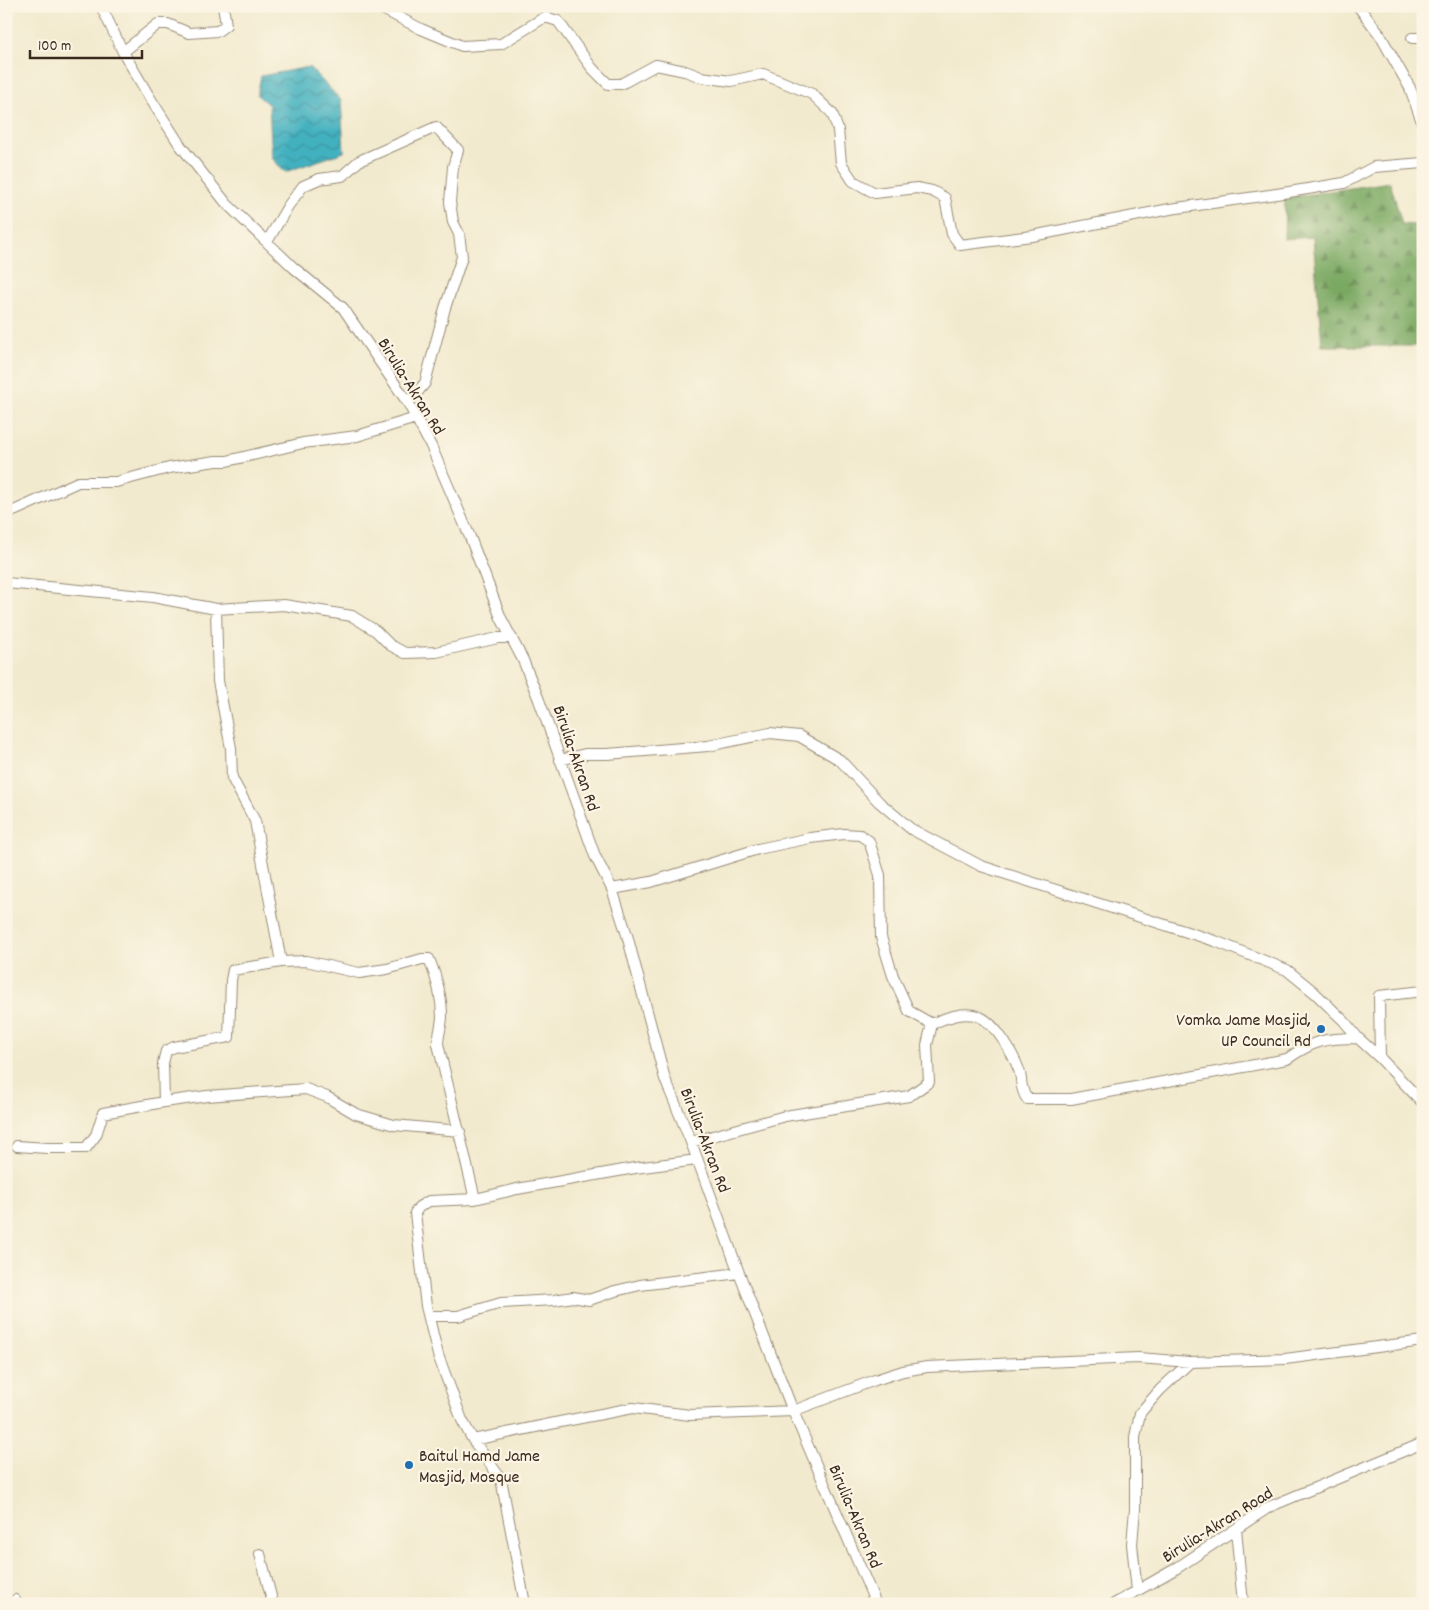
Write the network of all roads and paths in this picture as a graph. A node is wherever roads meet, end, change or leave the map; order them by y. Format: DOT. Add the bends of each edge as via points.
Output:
graph roads {
  1 [pos="101,6"];
  2 [pos="223,6"];
  3 [pos="377,6"];
  4 [pos="1358,6"];
  5 [pos="1412,38"];
  6 [pos="1423,38"];
  7 [pos="123,52"];
  8 [pos="1423,125"];
  9 [pos="1423,163"];
  10 [pos="267,242"];
  11 [pos="408,403"];
  12 [pos="416,418"];
  13 [pos="6,513"];
  14 [pos="6,583"];
  15 [pos="216,609"];
  16 [pos="512,638"];
  17 [pos="560,760"];
  18 [pos="612,889"];
  19 [pos="281,962"];
  20 [pos="1423,992"];
  21 [pos="932,1024"];
  22 [pos="1358,1038"];
  23 [pos="1380,1058"];
  24 [pos="164,1102"];
  25 [pos="1423,1103"];
  26 [pos="460,1131"];
  27 [pos="691,1142"];
  28 [pos="17,1146"];
  29 [pos="697,1160"];
  30 [pos="475,1199"];
  31 [pos="739,1273"];
  32 [pos="429,1316"];
  33 [pos="1423,1341"];
  34 [pos="1190,1362"];
  35 [pos="793,1411"];
  36 [pos="473,1440"];
  37 [pos="1423,1443"];
  38 [pos="1236,1529"];
  39 [pos="260,1554"];
  40 [pos="1137,1591"];
  41 [pos="273,1604"];
  42 [pos="525,1604"];
  43 [pos="876,1604"];
  44 [pos="1114,1604"];
  45 [pos="1243,1604"];
  1 -- 7 [label="street, Birulia-Akran Rd"];
  2 -- 7 [label="street" via="226,25 218,30 189,33 168,24 158,24"];
  3 -- 9 [label="street" via="462,46 501,44 545,18 558,21 592,68 608,84 621,84 656,65 731,81 763,74 771,77 812,94 832,112 838,130 841,163 854,181 875,193 917,188 945,198 952,234 960,245 1032,236 1170,209 1344,183 1374,167"];
  4 -- 8 [label="street" via="1380,35 1410,88"];
  5 -- 6 [label="street"];
  7 -- 10 [label="street, Birulia-Akran Rd" via="180,146 227,204"];
  10 -- 11 [label="street, Birulia-Akran Rd" via="343,308"];
  10 -- 11 [label="street" via="303,186 319,179 342,176 359,161 436,127 458,150 450,202 462,257 425,383"];
  11 -- 12 [label="street, Birulia-Akran Rd"];
  12 -- 13 [label="street" via="357,436 304,443 227,461 169,468 116,482 78,482"];
  12 -- 16 [label="street, Birulia-Akran Rd" via="450,489"];
  14 -- 15 [label="street" via="153,597"];
  15 -- 16 [label="street" via="284,605 352,616 376,631 390,645 405,652 436,652 498,638"];
  15 -- 19 [label="street" via="218,681 231,748 232,778 255,821"];
  16 -- 17 [label="street, Birulia-Akran Rd"];
  17 -- 18 [label="street, Birulia-Akran Rd" via="595,856"];
  17 -- 22 [label="street" via="585,754 708,746 770,733 799,736 840,760 879,802 911,829 981,866 1215,941 1287,970 1314,992"];
  18 -- 21 [label="street" via="651,882 758,849 810,838 844,834 860,836 869,842 880,875 881,937 893,976 909,1011"];
  18 -- 27 [label="street, Birulia-Akran Rd" via="665,1079"];
  19 -- 24 [label="street" via="233,970 229,1037 166,1051 163,1063"];
  19 -- 26 [label="street" via="306,961 359,973 429,959 441,1006 438,1044"];
  20 -- 23 [label="street" via="1379,996"];
  21 -- 22 [label="street" via="947,1016 980,1016 1006,1045 1019,1071 1027,1099 1071,1099 1287,1058 1304,1046 1328,1038"];
  21 -- 27 [label="street" via="927,1045 929,1082 909,1096 785,1116"];
  22 -- 23 [label="street"];
  23 -- 25 [label="street"];
  24 -- 26 [label="street" via="306,1089 356,1114 394,1125"];
  24 -- 28 [label="street" via="103,1113 96,1135 86,1148"];
  26 -- 30 [label="street"];
  27 -- 29 [label="street, Birulia-Akran Rd"];
  29 -- 30 [label="street" via="635,1168"];
  29 -- 31 [label="street, Birulia-Akran Rd"];
  30 -- 32 [label="street" via="430,1202 415,1213"];
  31 -- 32 [label="street" via="640,1285 589,1300 573,1297 501,1303 458,1316"];
  31 -- 35 [label="street, Birulia-Akran Rd"];
  32 -- 36 [label="street" via="453,1400"];
  33 -- 34 [label="street" via="1285,1358"];
  34 -- 35 [label="street" via="1138,1358 927,1367 874,1380"];
  34 -- 40 [label="street" via="1140,1413 1135,1437 1132,1544"];
  35 -- 36 [label="street" via="690,1415 633,1408"];
  35 -- 43 [label="street, Birulia-Akran Rd"];
  36 -- 42 [label="street" via="501,1478"];
  37 -- 38 [label="street, Birulia-Akran Road" via="1269,1506"];
  38 -- 40 [label="street, Birulia-Akran Road"];
  38 -- 45 [label="street"];
  39 -- 41 [label="street"];
  40 -- 44 [label="street, Birulia-Akran Road"];
}
